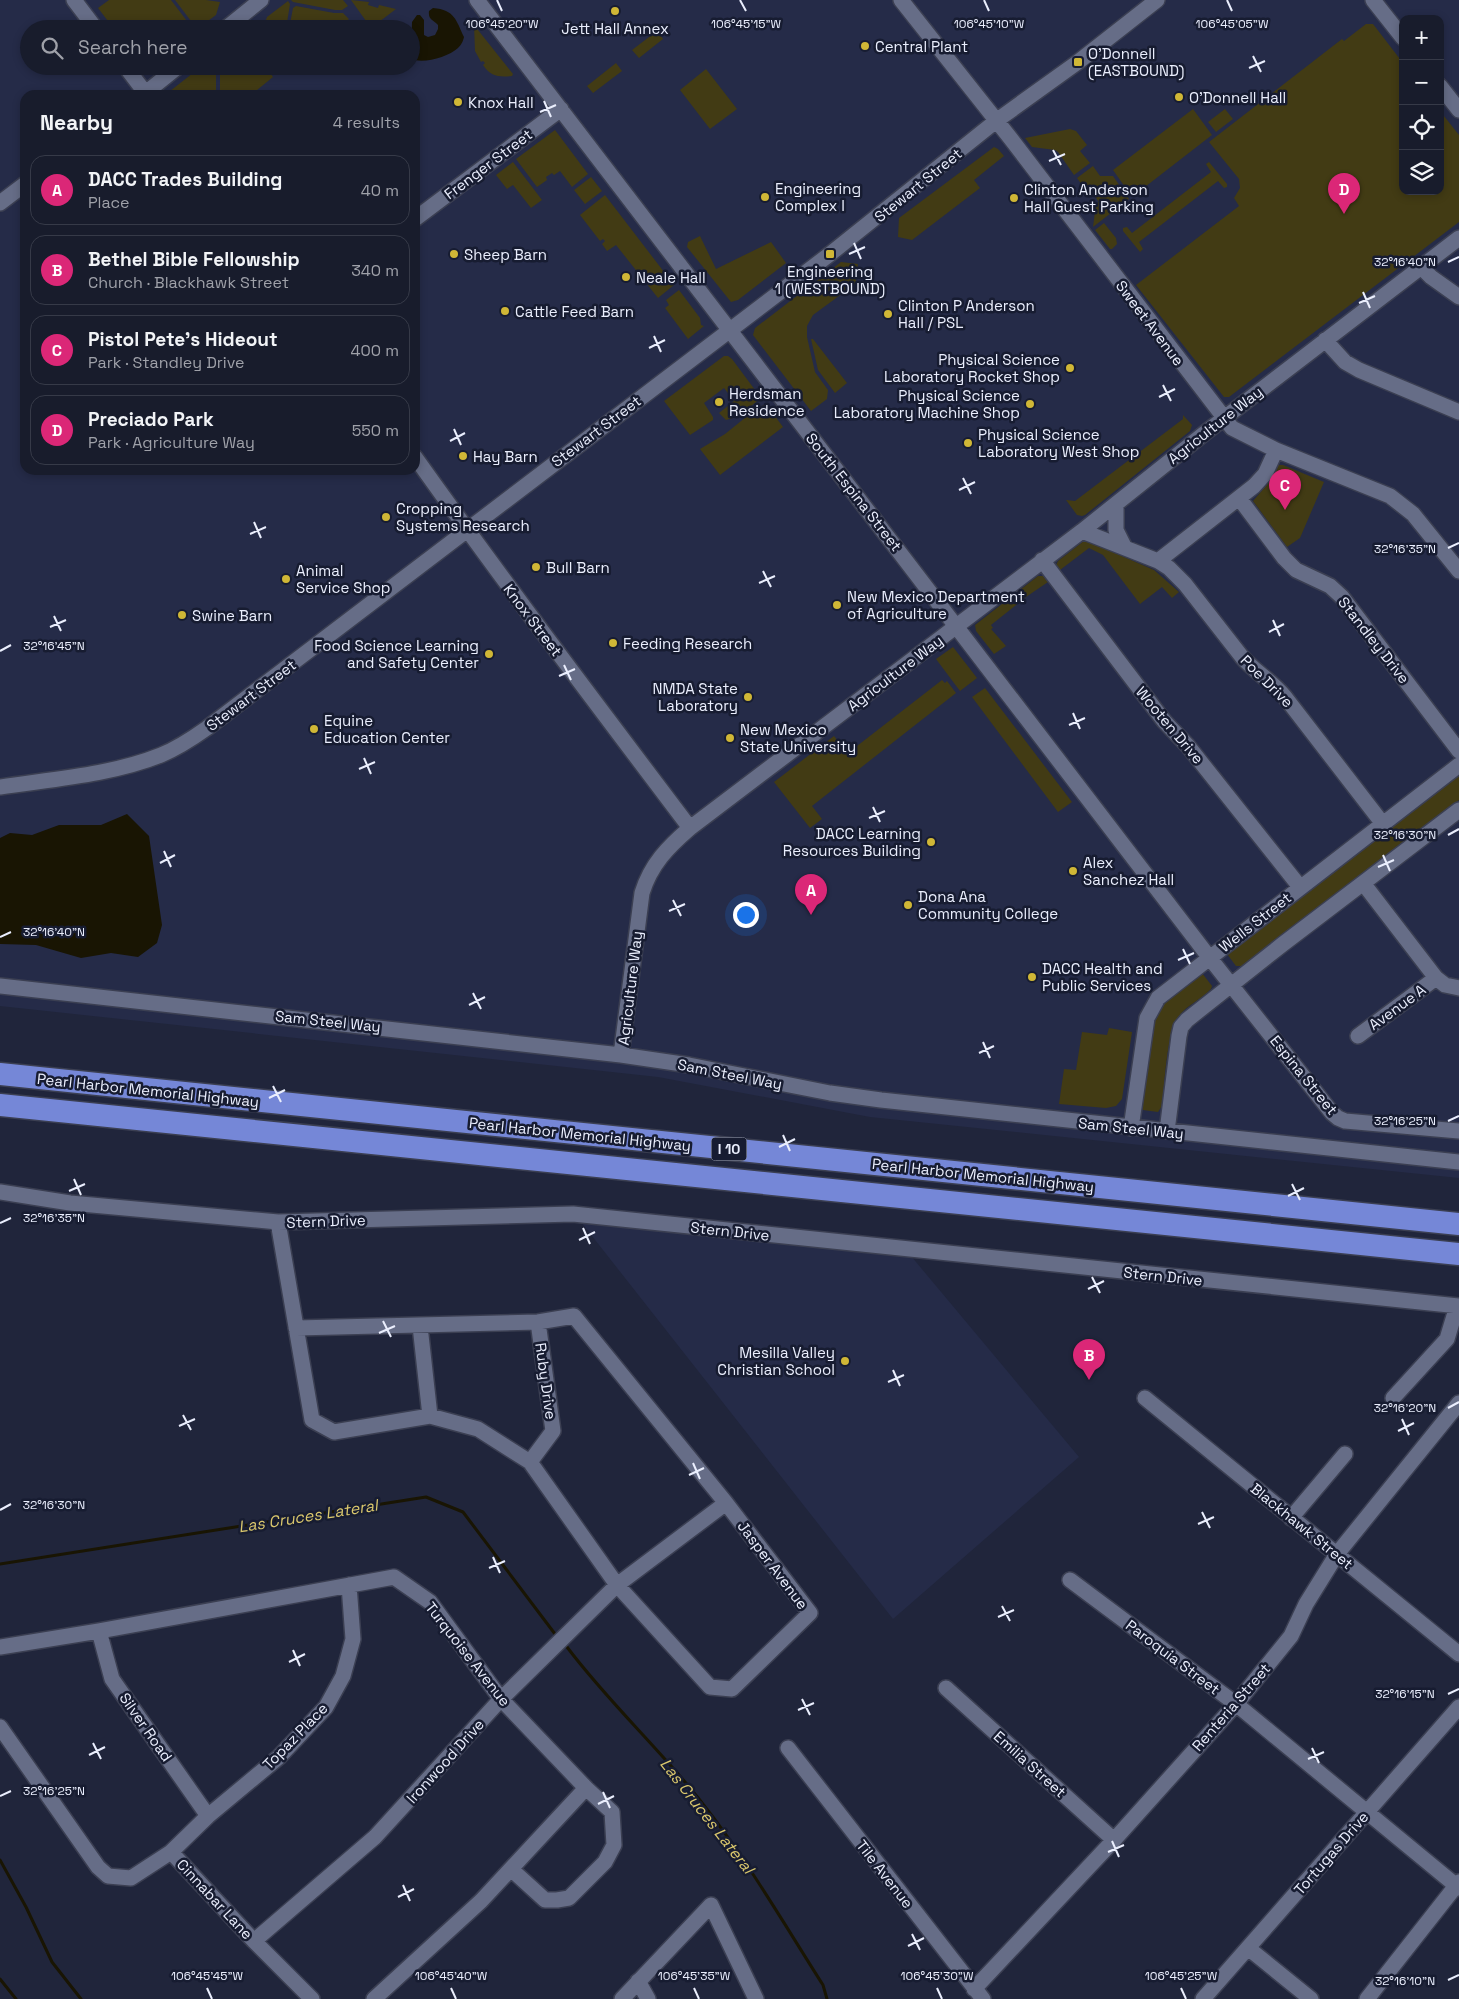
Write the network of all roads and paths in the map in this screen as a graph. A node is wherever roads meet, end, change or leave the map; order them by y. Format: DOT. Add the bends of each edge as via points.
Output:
graph roads {
  1 [pos="74,0"];
  2 [pos="261,0"];
  3 [pos="477,0"];
  4 [pos="901,0"];
  5 [pos="1157,0"];
  6 [pos="1373,0"];
  7 [pos="89,20"];
  8 [pos="236,20"];
  9 [pos="1399,33"];
  10 [pos="131,75"];
  11 [pos="168,75"];
  12 [pos="142,90"];
  13 [pos="150,90"];
  14 [pos="1444,91"];
  15 [pos="561,109"];
  16 [pos="1459,110"];
  17 [pos="996,122"];
  18 [pos="20,188"];
  19 [pos="0,203"];
  20 [pos="420,215"];
  21 [pos="1459,238"];
  22 [pos="1421,267"];
  23 [pos="1459,297"];
  24 [pos="730,330"];
  25 [pos="1325,340"];
  26 [pos="1459,412"];
  27 [pos="1223,418"];
  28 [pos="1276,450"];
  29 [pos="420,463"];
  30 [pos="1239,498"];
  31 [pos="1116,504"];
  32 [pos="467,530"];
  33 [pos="1082,531"];
  34 [pos="1125,548"];
  35 [pos="1042,560"];
  36 [pos="1158,561"];
  37 [pos="1459,571"];
  38 [pos="957,626"];
  39 [pos="1459,751"];
  40 [pos="1459,765"];
  41 [pos="0,787"];
  42 [pos="1458,811"];
  43 [pos="1384,824"];
  44 [pos="690,828"];
  45 [pos="1363,883"];
  46 [pos="1300,887"];
  47 [pos="1209,957"];
  48 [pos="1436,978"];
  49 [pos="1230,984"];
  50 [pos="0,986"];
  51 [pos="1459,988"];
  52 [pos="1358,1036"];
  53 [pos="621,1055"];
  54 [pos="0,1074"];
  55 [pos="0,1106"];
  56 [pos="0,1114"];
  57 [pos="1131,1128"];
  58 [pos="235,1130"];
  59 [pos="1459,1131"];
  60 [pos="1167,1132"];
  61 [pos="1459,1162"];
  62 [pos="0,1192"];
  63 [pos="278,1222"];
  64 [pos="1459,1224"];
  65 [pos="1459,1254"];
  66 [pos="1458,1306"];
  67 [pos="538,1322"];
  68 [pos="420,1326"];
  69 [pos="296,1328"];
  70 [pos="1145,1398"];
  71 [pos="1393,1398"];
  72 [pos="1459,1404"];
  73 [pos="430,1416"];
  74 [pos="1346,1454"];
  75 [pos="530,1462"];
  76 [pos="726,1503"];
  77 [pos="1291,1518"];
  78 [pos="1337,1554"];
  79 [pos="1070,1580"];
  80 [pos="349,1585"];
  81 [pos="617,1585"];
  82 [pos="99,1631"];
  83 [pos="0,1647"];
  84 [pos="1459,1654"];
  85 [pos="946,1688"];
  86 [pos="501,1699"];
  87 [pos="1236,1704"];
  88 [pos="1459,1707"];
  89 [pos="0,1727"];
  90 [pos="788,1748"];
  91 [pos="586,1788"];
  92 [pos="1367,1812"];
  93 [pos="208,1816"];
  94 [pos="1114,1840"];
  95 [pos="171,1852"];
  96 [pos="512,1870"];
  97 [pos="1458,1886"];
  98 [pos="254,1941"];
  99 [pos="1248,1948"];
  100 [pos="638,1981"];
  101 [pos="978,1994"];
  102 [pos="312,1999"];
  103 [pos="374,1999"];
  104 [pos="622,1999"];
  105 [pos="648,1999"];
  106 [pos="756,1999"];
  107 [pos="1203,1999"];
  108 [pos="1312,1999"];
  109 [pos="1367,1999"];
  1 -- 7 [label="street"];
  2 -- 8 [label="street"];
  3 -- 15 [label="street, South Espina Street"];
  4 -- 17 [label="street, Sweet Avenue"];
  5 -- 17 [label="street, Stewart Street"];
  6 -- 9 [label="street"];
  10 -- 12 [label="street"];
  11 -- 13 [label="street"];
  14 -- 16 [label="street"];
  15 -- 20 [label="street, Frenger Street"];
  15 -- 24 [label="street, South Espina Street"];
  17 -- 24 [label="street, Stewart Street"];
  17 -- 27 [label="street, Sweet Avenue"];
  18 -- 19 [label="street"];
  21 -- 22 [label="street, Agriculture Way"];
  22 -- 23 [label="street"];
  22 -- 25 [label="street, Agriculture Way"];
  24 -- 32 [label="street, Stewart Street"];
  24 -- 38 [label="street, South Espina Street"];
  25 -- 26 [label="street" via="1345,362 1359,370"];
  25 -- 27 [label="street, Agriculture Way"];
  27 -- 28 [label="street, Sweet Avenue" via="1232,428"];
  27 -- 31 [label="street, Agriculture Way"];
  28 -- 30 [label="street" via="1265,474"];
  28 -- 37 [label="street, Sweet Avenue" via="1390,496 1413,514"];
  29 -- 32 [label="street, Knox Street"];
  30 -- 36 [label="street"];
  30 -- 39 [label="street, Standley Drive" via="1296,570 1330,586 1342,597"];
  31 -- 33 [label="street, Agriculture Way"];
  31 -- 34 [label="street" via="1115,525"];
  32 -- 41 [label="street, Stewart Street" via="184,743 141,762 90,774"];
  32 -- 44 [label="street, Knox Street"];
  33 -- 34 [label="street, Poe Drive"];
  33 -- 35 [label="street, Agriculture Way"];
  34 -- 36 [label="street, Poe Drive"];
  35 -- 38 [label="street, Agriculture Way"];
  35 -- 46 [label="street, Wooten Drive" via="1164,722 1188,746"];
  36 -- 43 [label="street, Poe Drive" via="1185,584 1248,665 1277,688"];
  38 -- 44 [label="street, Agriculture Way"];
  38 -- 47 [label="street, South Espina Street"];
  40 -- 43 [label="street, Wells Street"];
  42 -- 45 [label="street"];
  43 -- 46 [label="street, Wells Street"];
  44 -- 53 [label="street, Agriculture Way" via="659,858 645,883"];
  45 -- 48 [label="street"];
  45 -- 49 [label="street"];
  46 -- 47 [label="street, Wells Street"];
  47 -- 49 [label="street, South Espina Street"];
  47 -- 57 [label="street, Wells Street" via="1166,991 1150,1010 1145,1025"];
  48 -- 51 [label="street" via="1445,985"];
  48 -- 52 [label="street, Avenue A"];
  49 -- 59 [label="street, Espina Street" via="1338,1118"];
  49 -- 60 [label="street" via="1196,1011 1182,1027"];
  50 -- 53 [label="street, Sam Steel Way"];
  53 -- 57 [label="street, Sam Steel Way" via="830,1093"];
  54 -- 64 [label="highway, Pearl Harbor Memorial Highway / I 10"];
  55 -- 58 [label="highway, Pearl Harbor Memorial Highway / I 10"];
  56 -- 58 [label="highway"];
  57 -- 60 [label="street, Sam Steel Way"];
  58 -- 65 [label="highway, Pearl Harbor Memorial Highway / I 10"];
  60 -- 61 [label="street, Sam Steel Way"];
  62 -- 63 [label="street, Stern Drive" via="70,1203"];
  63 -- 66 [label="street, Stern Drive" via="573,1214"];
  63 -- 69 [label="street, Jasper Avenue"];
  66 -- 71 [label="street" via="1447,1339"];
  67 -- 68 [label="street, Jasper Avenue"];
  67 -- 75 [label="street, Ruby Drive" via="553,1431"];
  67 -- 76 [label="street, Jasper Avenue" via="574,1316"];
  68 -- 69 [label="street, Jasper Avenue"];
  68 -- 73 [label="street"];
  69 -- 73 [label="street, Jasper Avenue" via="312,1420 334,1432"];
  70 -- 77 [label="street, Blackhawk Street"];
  72 -- 78 [label="street, Renteria Street"];
  73 -- 75 [label="street, Jasper Avenue" via="478,1429"];
  74 -- 77 [label="street"];
  75 -- 81 [label="street, Jasper Avenue"];
  76 -- 81 [label="street, Ironwood Drive"];
  76 -- 81 [label="street, Jasper Avenue" via="810,1613 732,1689 710,1687"];
  77 -- 78 [label="street, Blackhawk Street"];
  78 -- 84 [label="street, Blackhawk Street"];
  78 -- 87 [label="street, Renteria Street" via="1306,1604 1291,1636"];
  79 -- 87 [label="street, Paroquia Street"];
  80 -- 82 [label="street, Turquoise Avenue"];
  80 -- 86 [label="street, Turquoise Avenue" via="394,1577 430,1602"];
  80 -- 93 [label="street, Topaz Place" via="353,1639 342,1676 326,1707 279,1756"];
  81 -- 86 [label="street, Ironwood Drive"];
  82 -- 83 [label="street, Turquoise Avenue"];
  82 -- 93 [label="street, Silver Road" via="112,1679"];
  85 -- 94 [label="street, Emilia Street"];
  86 -- 91 [label="street, Turquoise Avenue"];
  86 -- 98 [label="street, Ironwood Drive" via="375,1837"];
  87 -- 92 [label="street, Paroquia Street"];
  87 -- 94 [label="street, Renteria Street"];
  88 -- 92 [label="street, Tortugas Drive"];
  89 -- 95 [label="street, Cinnabar Lane" via="98,1867 108,1876 131,1878"];
  90 -- 101 [label="street, Tile Avenue"];
  91 -- 96 [label="street"];
  91 -- 96 [label="street, Turquoise Avenue" via="612,1812 614,1845 605,1862 570,1898 557,1900 545,1900"];
  92 -- 97 [label="street, Paroquia Street"];
  92 -- 99 [label="street, Tortugas Drive"];
  93 -- 95 [label="street, Topaz Place"];
  94 -- 101 [label="street, Renteria Street"];
  95 -- 98 [label="street, Cinnabar Lane"];
  96 -- 103 [label="street"];
  97 -- 109 [label="street"];
  98 -- 102 [label="street, Cinnabar Lane"];
  99 -- 107 [label="street, Tortugas Drive"];
  99 -- 108 [label="street"];
  100 -- 104 [label="street"];
  100 -- 105 [label="street"];
  100 -- 106 [label="street" via="711,1905"];
}
